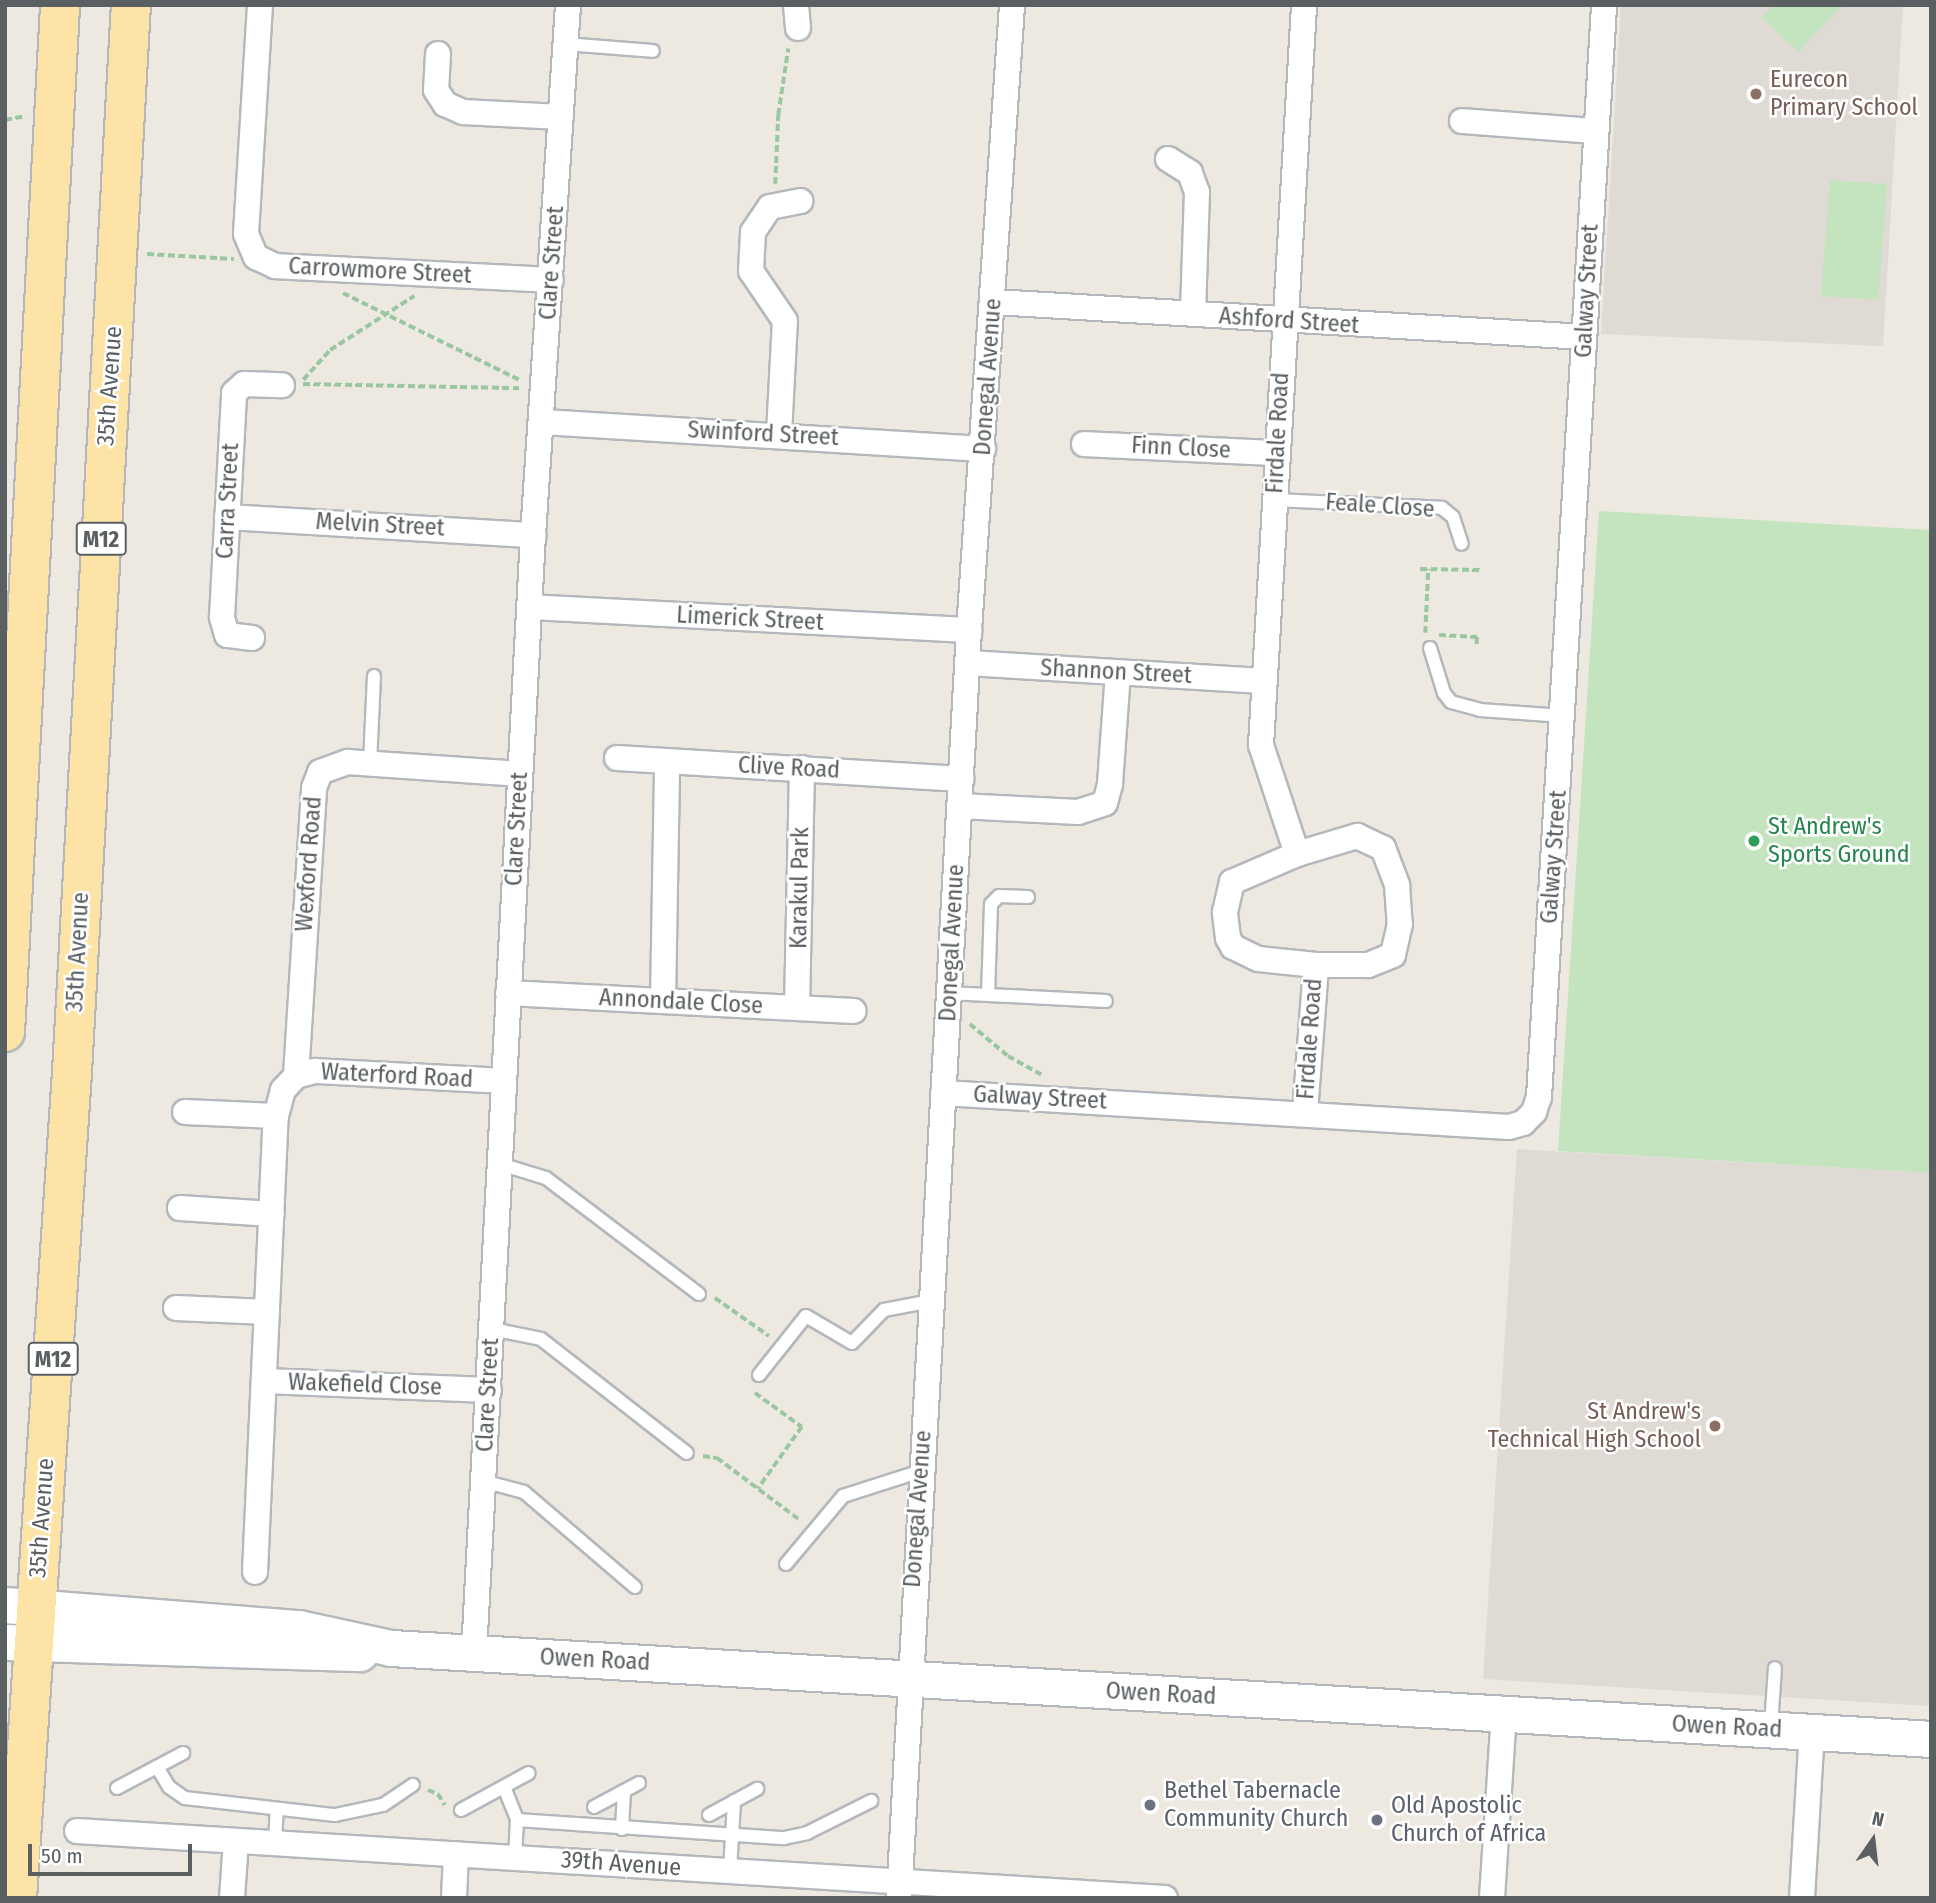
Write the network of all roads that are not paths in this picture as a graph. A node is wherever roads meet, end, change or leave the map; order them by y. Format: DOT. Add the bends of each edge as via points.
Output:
graph roads {
  1 [pos="60,5"];
  2 [pos="131,5"];
  3 [pos="260,5"];
  4 [pos="568,5"];
  5 [pos="1012,5"];
  6 [pos="1304,5"];
  7 [pos="1604,5"];
  8 [pos="565,44"];
  9 [pos="653,51"];
  10 [pos="438,54"];
  11 [pos="561,117"];
  12 [pos="1462,121"];
  13 [pos="1596,131"];
  14 [pos="1168,159"];
  15 [pos="800,201"];
  16 [pos="551,281"];
  17 [pos="994,302"];
  18 [pos="1193,314"];
  19 [pos="1285,322"];
  20 [pos="1584,338"];
  21 [pos="282,385"];
  22 [pos="543,422"];
  23 [pos="779,434"];
  24 [pos="1084,444"];
  25 [pos="983,449"];
  26 [pos="1277,453"];
  27 [pos="1275,500"];
  28 [pos="227,517"];
  29 [pos="533,535"];
  30 [pos="1462,544"];
  31 [pos="530,607"];
  32 [pos="969,630"];
  33 [pos="252,638"];
  34 [pos="1430,648"];
  35 [pos="968,663"];
  36 [pos="1118,672"];
  37 [pos="374,676"];
  38 [pos="1263,681"];
  39 [pos="1563,716"];
  40 [pos="617,758"];
  41 [pos="667,761"];
  42 [pos="370,764"];
  43 [pos="802,768"];
  44 [pos="520,774"];
  45 [pos="961,779"];
  46 [pos="960,806"];
  47 [pos="1297,854"];
  48 [pos="1028,897"];
  49 [pos="1316,965"];
  50 [pos="508,993"];
  51 [pos="949,993"];
  52 [pos="988,995"];
  53 [pos="1106,1000"];
  54 [pos="663,1001"];
  55 [pos="797,1008"];
  56 [pos="855,1011"];
  57 [pos="5,1032"];
  58 [pos="296,1076"];
  59 [pos="503,1081"];
  60 [pos="943,1093"];
  61 [pos="185,1112"];
  62 [pos="1305,1113"];
  63 [pos="276,1116"];
  64 [pos="500,1164"];
  65 [pos="180,1208"];
  66 [pos="272,1214"];
  67 [pos="699,1294"];
  68 [pos="931,1301"];
  69 [pos="176,1308"];
  70 [pos="267,1312"];
  71 [pos="492,1329"];
  72 [pos="759,1375"];
  73 [pos="264,1381"];
  74 [pos="489,1390"];
  75 [pos="687,1453"];
  76 [pos="921,1471"];
  77 [pos="483,1481"];
  78 [pos="786,1564"];
  79 [pos="255,1572"];
  80 [pos="635,1587"];
  81 [pos="20,1624"];
  82 [pos="474,1653"];
  83 [pos="1775,1668"];
  84 [pos="912,1679"];
  85 [pos="1504,1714"];
  86 [pos="1771,1730"];
  87 [pos="1812,1732"];
  88 [pos="1931,1739"];
  89 [pos="183,1753"];
  90 [pos="157,1767"];
  91 [pos="529,1773"];
  92 [pos="639,1783"];
  93 [pos="413,1785"];
  94 [pos="504,1787"];
  95 [pos="117,1788"];
  96 [pos="757,1789"];
  97 [pos="624,1791"];
  98 [pos="734,1801"];
  99 [pos="871,1801"];
  100 [pos="594,1807"];
  101 [pos="277,1809"];
  102 [pos="461,1810"];
  103 [pos="709,1815"];
  104 [pos="517,1820"];
  105 [pos="622,1829"];
  106 [pos="77,1830"];
  107 [pos="732,1836"];
  108 [pos="236,1840"];
  109 [pos="275,1843"];
  110 [pos="456,1854"];
  111 [pos="515,1858"];
  112 [pos="730,1871"];
  113 [pos="900,1890"];
  114 [pos="17,1898"];
  115 [pos="232,1898"];
  116 [pos="454,1898"];
  117 [pos="1165,1898"];
  118 [pos="1492,1898"];
  119 [pos="1802,1898"];
  1 -- 57 [label="main road"];
  2 -- 81 [label="main road, 35th Avenue / M12" via="71,1085"];
  3 -- 16 [label="street, Carrowmore Street" via="246,234 256,257 275,265"];
  4 -- 8 [label="street, Clare Street"];
  5 -- 17 [label="street, Donegal Avenue"];
  6 -- 19 [label="street, Firdale Road"];
  7 -- 13 [label="street, Galway Street"];
  8 -- 9 [label="lane"];
  8 -- 11 [label="street, Clare Street"];
  10 -- 11 [label="street" via="436,90 445,104 463,111"];
  11 -- 16 [label="street, Clare Street"];
  12 -- 13 [label="street"];
  13 -- 20 [label="street, Galway Street"];
  14 -- 18 [label="street" via="1190,173 1196,192"];
  15 -- 23 [label="street" via="775,205 755,224 750,263 754,278 785,321"];
  16 -- 22 [label="street, Clare Street"];
  17 -- 18 [label="street, Ashford Street"];
  17 -- 25 [label="street, Donegal Avenue"];
  18 -- 19 [label="street, Ashford Street"];
  19 -- 20 [label="street, Ashford Street"];
  19 -- 26 [label="street, Firdale Road"];
  20 -- 39 [label="street, Galway Street"];
  21 -- 28 [label="street, Carra Street" via="244,384 234,393"];
  22 -- 23 [label="street, Swinford Street"];
  22 -- 29 [label="street, Clare Street"];
  23 -- 25 [label="street, Swinford Street"];
  24 -- 26 [label="street, Finn Close"];
  25 -- 32 [label="street, Donegal Avenue"];
  26 -- 27 [label="street, Firdale Road"];
  27 -- 30 [label="lane, Feale Close" via="1442,508 1452,517"];
  27 -- 38 [label="street, Firdale Road"];
  28 -- 29 [label="street, Melvin Street"];
  28 -- 33 [label="street, Carra Street" via="223,627 232,637"];
  29 -- 31 [label="street, Clare Street"];
  31 -- 32 [label="street, Limerick Street"];
  31 -- 44 [label="street, Clare Street"];
  32 -- 35 [label="street, Donegal Avenue"];
  34 -- 39 [label="lane" via="1451,702 1472,709"];
  35 -- 36 [label="street, Shannon Street"];
  35 -- 45 [label="street, Donegal Avenue"];
  36 -- 38 [label="street, Shannon Street"];
  36 -- 46 [label="street" via="1110,784 1104,803 1078,812"];
  37 -- 42 [label="lane"];
  38 -- 47 [label="street, Firdale Road" via="1262,755"];
  39 -- 62 [label="street, Galway Street" via="1535,1112 1523,1123 1509,1127"];
  40 -- 41 [label="street, Clive Road"];
  41 -- 43 [label="street, Clive Road"];
  41 -- 54 [label="street"];
  42 -- 44 [label="street, Wexford Road"];
  42 -- 58 [label="street, Wexford Road" via="332,764 316,778"];
  43 -- 45 [label="street, Clive Road"];
  43 -- 55 [label="street, Karakul Park"];
  44 -- 50 [label="street, Clare Street"];
  45 -- 46 [label="street, Donegal Avenue"];
  46 -- 51 [label="street, Donegal Avenue"];
  47 -- 49 [label="street, Firdale Road" via="1232,882 1226,896 1226,930 1233,947 1244,955"];
  47 -- 49 [label="street, Firdale Road" via="1342,838 1367,837 1383,848 1399,894 1393,955 1368,965"];
  48 -- 52 [label="lane" via="999,896 991,904"];
  49 -- 62 [label="street, Firdale Road"];
  50 -- 54 [label="street, Annondale Close"];
  50 -- 59 [label="street, Clare Street"];
  51 -- 52 [label="lane"];
  51 -- 60 [label="street, Donegal Avenue"];
  52 -- 53 [label="lane"];
  54 -- 55 [label="street, Annondale Close"];
  55 -- 56 [label="street, Annondale Close"];
  58 -- 59 [label="street, Waterford Road" via="315,1071"];
  58 -- 63 [label="street, Waterford Road" via="283,1090"];
  59 -- 64 [label="street, Clare Street"];
  60 -- 62 [label="street, Galway Street"];
  60 -- 68 [label="street, Donegal Avenue"];
  61 -- 63 [label="street"];
  63 -- 66 [label="street, Waterford Road"];
  64 -- 67 [label="lane" via="547,1178"];
  64 -- 71 [label="street, Clare Street"];
  65 -- 66 [label="street"];
  66 -- 70 [label="street, Waterford Road"];
  68 -- 72 [label="lane" via="884,1310 852,1343 806,1316"];
  68 -- 76 [label="street, Donegal Avenue"];
  69 -- 70 [label="street"];
  70 -- 73 [label="street, Waterford Road"];
  71 -- 74 [label="street, Clare Street"];
  71 -- 75 [label="lane" via="541,1339"];
  73 -- 74 [label="street, Wakefield Close"];
  73 -- 79 [label="street, Wakefield Close"];
  74 -- 77 [label="street, Clare Street"];
  76 -- 78 [label="lane" via="853,1489 831,1505"];
  76 -- 84 [label="street, Donegal Avenue"];
  77 -- 80 [label="lane" via="524,1492"];
  77 -- 82 [label="street, Clare Street"];
  81 -- 82 [label="street, Owen Road" via="299,1628 391,1648"];
  81 -- 114 [label="main road, 35th Avenue / M12"];
  82 -- 84 [label="street, Owen Road"];
  83 -- 86 [label="lane"];
  84 -- 85 [label="street, Owen Road"];
  84 -- 113 [label="street, Donegal Avenue"];
  85 -- 86 [label="street, Owen Road"];
  85 -- 118 [label="street"];
  86 -- 87 [label="street, Owen Road"];
  87 -- 88 [label="street, Owen Road"];
  87 -- 119 [label="street"];
  89 -- 90 [label="lane"];
  90 -- 95 [label="lane"];
  90 -- 101 [label="lane" via="169,1787 185,1798"];
  91 -- 94 [label="lane"];
  92 -- 97 [label="lane"];
  93 -- 101 [label="lane" via="365,1811 335,1815"];
  94 -- 102 [label="lane"];
  94 -- 104 [label="lane"];
  96 -- 98 [label="lane"];
  97 -- 100 [label="lane"];
  97 -- 105 [label="lane"];
  98 -- 103 [label="lane"];
  98 -- 107 [label="lane"];
  99 -- 107 [label="lane" via="794,1837"];
  101 -- 109 [label="lane"];
  104 -- 105 [label="lane"];
  104 -- 111 [label="lane"];
  105 -- 107 [label="lane"];
  106 -- 108 [label="street, 39th Avenue"];
  107 -- 112 [label="lane"];
  108 -- 109 [label="street, 39th Avenue"];
  108 -- 115 [label="street"];
  109 -- 110 [label="street, 39th Avenue"];
  110 -- 111 [label="street, 39th Avenue"];
  110 -- 116 [label="street"];
  111 -- 112 [label="street, 39th Avenue"];
  112 -- 113 [label="street, 39th Avenue"];
  113 -- 117 [label="street, 39th Avenue"];
}
